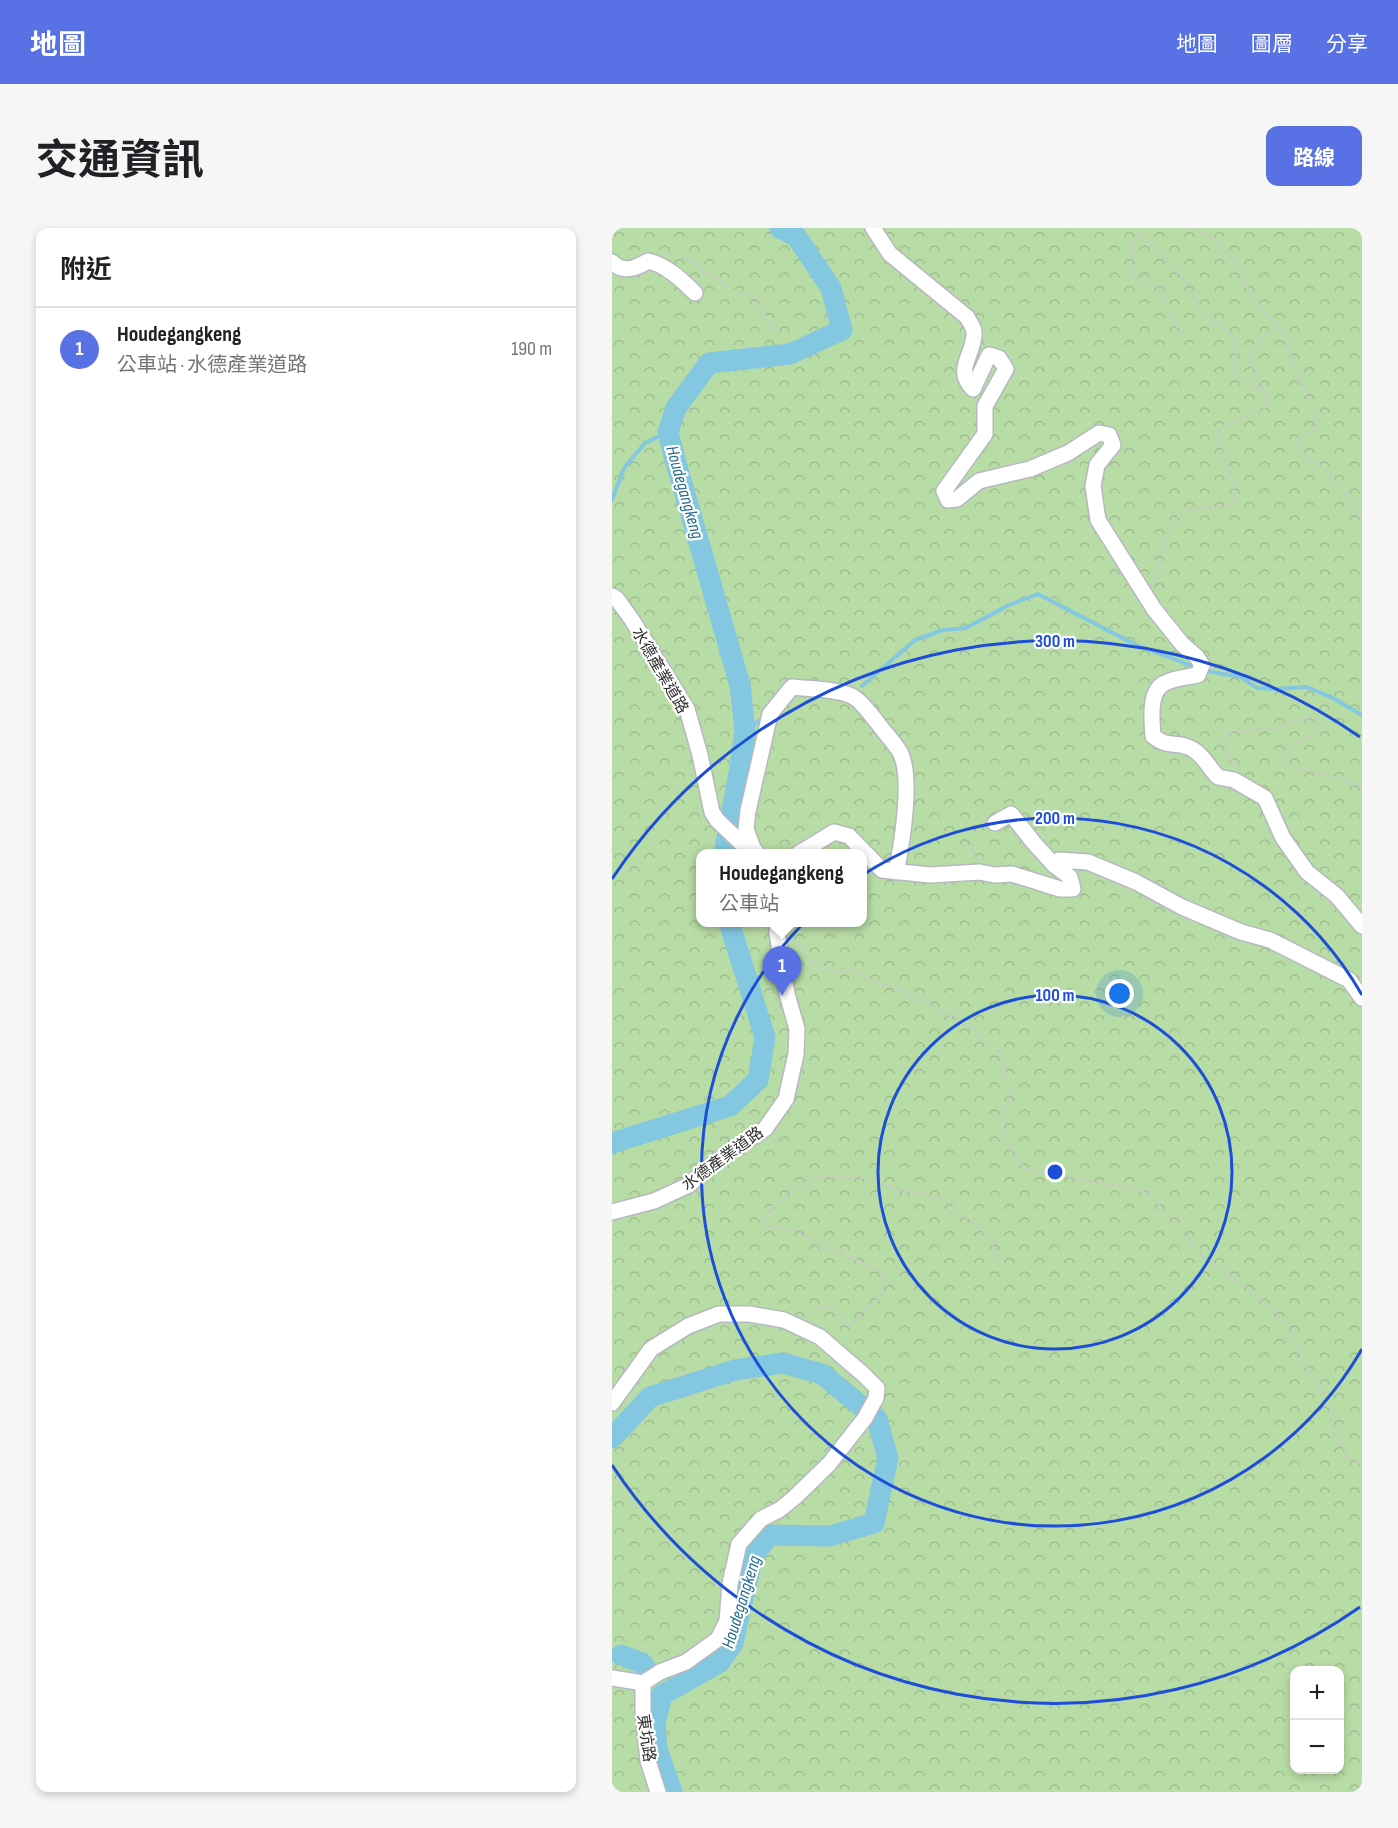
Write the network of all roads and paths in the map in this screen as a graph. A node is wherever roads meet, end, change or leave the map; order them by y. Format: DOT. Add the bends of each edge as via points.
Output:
graph roads {
  1 [pos="873,228"];
  2 [pos="1192,228"];
  3 [pos="648,261"];
  4 [pos="612,262"];
  5 [pos="695,293"];
  6 [pos="1276,325"];
  7 [pos="776,332"];
  8 [pos="1181,334"];
  9 [pos="1268,394"];
  10 [pos="1362,521"];
  11 [pos="612,596"];
  12 [pos="1147,597"];
  13 [pos="1241,770"];
  14 [pos="1361,788"];
  15 [pos="995,823"];
  16 [pos="971,842"];
  17 [pos="750,848"];
  18 [pos="806,849"];
  19 [pos="860,849"];
  20 [pos="867,857"];
  21 [pos="1054,865"];
  22 [pos="897,872"];
  23 [pos="980,872"];
  24 [pos="1362,926"];
  25 [pos="777,928"];
  26 [pos="1362,998"];
  27 [pos="612,1212"];
  28 [pos="1002,1261"];
  29 [pos="784,1320"];
  30 [pos="612,1403"];
  31 [pos="1362,1464"];
  32 [pos="612,1678"];
  33 [pos="643,1683"];
  34 [pos="658,1792"];
  1 -- 12 [label="street" via="890,254 967,317 974,335 963,370 968,384 973,389 989,355 999,358 1006,369 985,406 985,434 944,491 948,500 957,499 979,481 1030,469 1068,453 1099,433 1108,435 1113,445 1097,465 1093,486 1098,520"];
  2 -- 6 [label="path" via="1212,237 1224,249 1242,274 1252,299"];
  3 -- 4 [label="street" via="627,269"];
  3 -- 5 [label="street"];
  3 -- 7 [label="path" via="671,253 739,293 759,299"];
  6 -- 9 [label="path" via="1255,344 1250,358 1251,367"];
  6 -- 10 [label="path" via="1317,416 1317,427 1296,444 1339,484"];
  8 -- 9 [label="path" via="1161,289 1134,277 1133,238 1138,232 1190,286 1201,313 1236,340 1237,376"];
  9 -- 12 [label="path" via="1267,405 1256,414 1232,420 1217,434 1234,485 1234,501 1224,507 1189,511 1177,519 1166,535 1158,575"];
  11 -- 17 [label="street, 水德產業道路" via="632,620 687,709 711,812"];
  12 -- 24 [label="street" via="1168,629 1202,664 1198,675 1162,683 1155,693 1153,736 1163,744 1189,747 1205,759 1218,777 1234,780 1265,798 1283,838 1307,872 1337,896"];
  13 -- 14 [label="path" via="1226,750 1225,737 1236,731 1271,729 1314,716 1319,723 1317,733 1289,746 1285,754 1288,763 1296,770 1329,775"];
  15 -- 21 [label="street" via="1011,814"];
  16 -- 23 [label="path"];
  17 -- 22 [label="street" via="748,811 770,714 792,687 833,692 861,701 900,752 905,795"];
  18 -- 19 [label="street" via="834,832 849,836"];
  20 -- 22 [label="street" via="882,870"];
  21 -- 23 [label="street" via="1070,878 1073,889 1060,889 1012,874"];
  21 -- 26 [label="street" via="1059,860 1088,862 1136,882 1182,907 1240,932 1270,940 1349,980"];
  22 -- 23 [label="street"];
  25 -- 27 [label="street, 水德產業道路" via="787,994 797,1029 786,1099 765,1129 689,1185 654,1201"];
  25 -- 31 [label="path" via="816,964 828,970 859,972 873,982 895,987 980,1035 1000,1053 1009,1101 1001,1118 1010,1150 1024,1169 1146,1192 1156,1200 1166,1217 1179,1222 1201,1254 1289,1325 1304,1363 1325,1394 1329,1415 1348,1459"];
  28 -- 29 [label="path" via="989,1238 939,1198 865,1178 817,1177 778,1201 768,1212 765,1225 792,1229 877,1269 885,1282 881,1296 850,1325 825,1305"];
  29 -- 30 [label="street" via="719,1314 688,1326 651,1349"];
  29 -- 33 [label="street" via="820,1337 877,1388 876,1398 829,1464 786,1504 761,1520 739,1544 727,1621 718,1639 686,1662"];
  32 -- 33 [label="street"];
  33 -- 34 [label="street, 東坑路" via="648,1761"];
}
